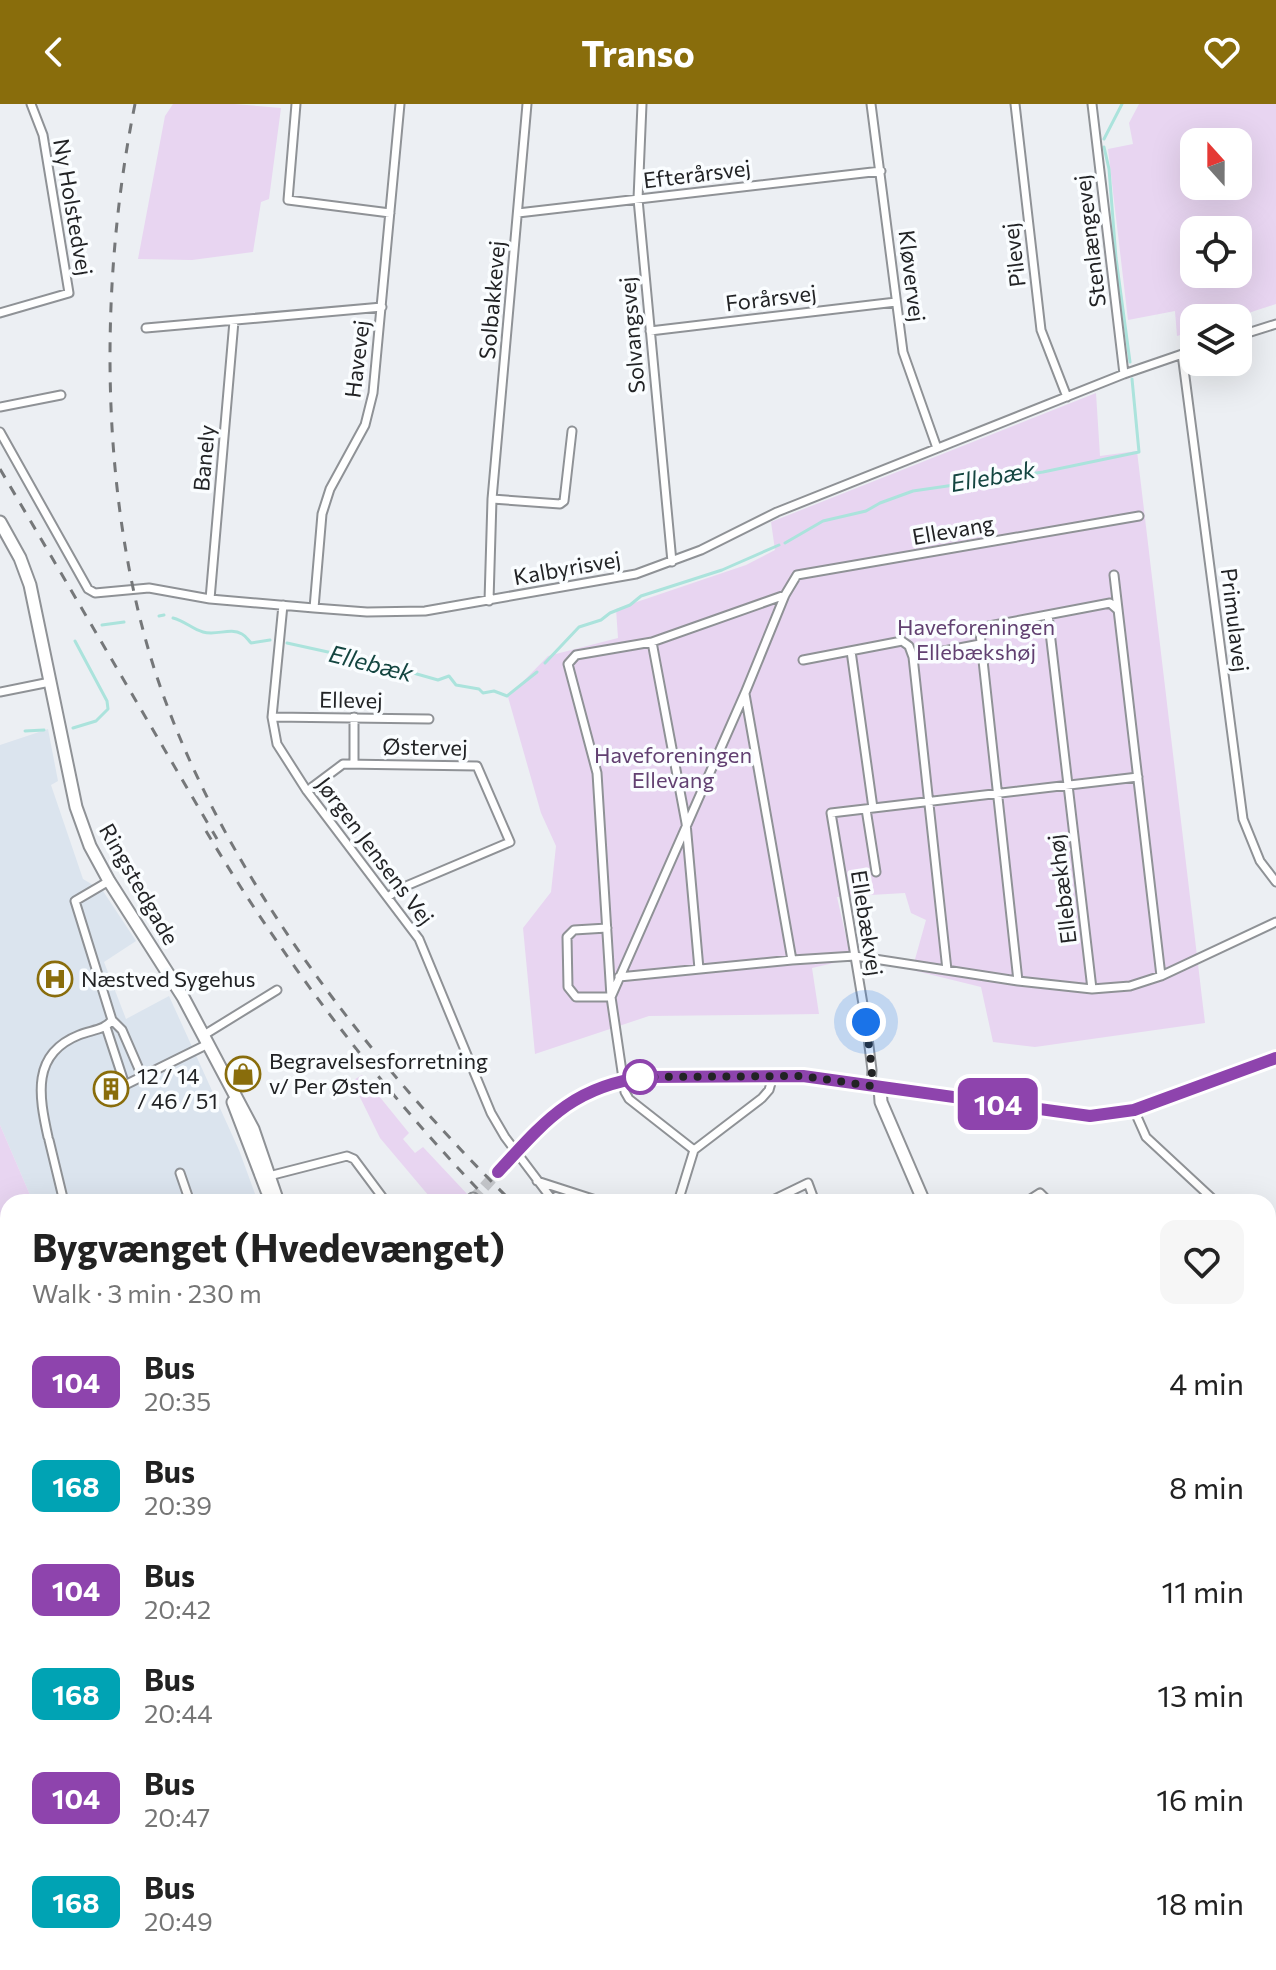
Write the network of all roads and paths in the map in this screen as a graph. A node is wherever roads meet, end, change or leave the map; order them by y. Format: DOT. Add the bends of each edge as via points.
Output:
graph roads {
  1 [pos="31,104"];
  2 [pos="296,104"];
  3 [pos="400,104"];
  4 [pos="527,104"];
  5 [pos="642,104"];
  6 [pos="871,104"];
  7 [pos="1015,104"];
  8 [pos="1092,104"];
  9 [pos="881,171"];
  10 [pos="638,199"];
  11 [pos="390,213"];
  12 [pos="518,213"];
  13 [pos="896,302"];
  14 [pos="382,307"];
  15 [pos="0,313"];
  16 [pos="234,321"];
  17 [pos="1276,324"];
  18 [pos="146,328"];
  19 [pos="650,331"];
  20 [pos="1252,332"];
  21 [pos="1180,355"];
  22 [pos="1124,374"];
  23 [pos="1185,376"];
  24 [pos="61,395"];
  25 [pos="1067,397"];
  26 [pos="0,407"];
  27 [pos="572,431"];
  28 [pos="0,432"];
  29 [pos="937,448"];
  30 [pos="492,499"];
  31 [pos="1139,516"];
  32 [pos="0,522"];
  33 [pos="672,562"];
  34 [pos="1114,575"];
  35 [pos="785,595"];
  36 [pos="210,599"];
  37 [pos="489,601"];
  38 [pos="283,605"];
  39 [pos="314,608"];
  40 [pos="1118,610"];
  41 [pos="1048,615"];
  42 [pos="652,642"];
  43 [pos="980,644"];
  44 [pos="851,651"];
  45 [pos="913,657"];
  46 [pos="803,660"];
  47 [pos="50,682"];
  48 [pos="0,692"];
  49 [pos="745,693"];
  50 [pos="272,717"];
  51 [pos="354,717"];
  52 [pos="429,719"];
  53 [pos="354,763"];
  54 [pos="1138,777"];
  55 [pos="1068,785"];
  56 [pos="307,791"];
  57 [pos="998,794"];
  58 [pos="929,802"];
  59 [pos="869,809"];
  60 [pos="686,823"];
  61 [pos="876,872"];
  62 [pos="109,881"];
  63 [pos="1276,882"];
  64 [pos="388,897"];
  65 [pos="1276,922"];
  66 [pos="607,928"];
  67 [pos="855,956"];
  68 [pos="792,960"];
  69 [pos="699,969"];
  70 [pos="947,970"];
  71 [pos="1161,976"];
  72 [pos="619,977"];
  73 [pos="1018,981"];
  74 [pos="1092,989"];
  75 [pos="277,990"];
  76 [pos="611,997"];
  77 [pos="112,1020"];
  78 [pos="106,1027"];
  79 [pos="206,1039"];
  80 [pos="1276,1058"];
  81 [pos="224,1075"];
  82 [pos="773,1075"];
  83 [pos="142,1076"];
  84 [pos="622,1080"];
  85 [pos="876,1086"];
  86 [pos="1134,1110"];
  87 [pos="694,1150"];
  88 [pos="516,1153"];
  89 [pos="498,1172"];
  90 [pos="180,1173"];
  91 [pos="269,1176"];
  92 [pos="537,1181"];
  93 [pos="62,1194"];
  94 [pos="187,1194"];
  95 [pos="269,1194"];
  96 [pos="275,1194"];
  97 [pos="380,1194"];
  98 [pos="548,1194"];
  99 [pos="577,1194"];
  100 [pos="680,1194"];
  101 [pos="785,1194"];
  102 [pos="812,1194"];
  103 [pos="921,1194"];
  104 [pos="1207,1194"];
  1 -- 15 [label="street, Ny Holstedvej" via="43,135 69,293"];
  2 -- 11 [label="street" via="288,200"];
  3 -- 11 [label="street, Havevej"];
  4 -- 12 [label="street, Solbakkevej"];
  5 -- 10 [label="street, Solvangsvej"];
  6 -- 9 [label="street, Kløvervej"];
  7 -- 25 [label="street, Pilevej" via="1041,330"];
  8 -- 22 [label="street, Stenlængevej"];
  9 -- 10 [label="street, Efterårsvej"];
  9 -- 13 [label="street, Kløvervej"];
  10 -- 12 [label="street, Efterårsvej"];
  10 -- 19 [label="street, Solvangsvej"];
  11 -- 14 [label="street, Havevej"];
  12 -- 30 [label="street, Solbakkevej"];
  13 -- 19 [label="street, Forårsvej"];
  13 -- 29 [label="street, Kløvervej" via="906,365"];
  14 -- 16 [label="street"];
  14 -- 39 [label="street, Havevej" via="365,425 322,514"];
  16 -- 18 [label="street"];
  16 -- 36 [label="street, Banely"];
  17 -- 20 [label="street"];
  19 -- 33 [label="street, Solvangsvej"];
  21 -- 22 [label="street, Kalbyrisvej"];
  22 -- 25 [label="street, Kalbyrisvej"];
  23 -- 63 [label="street, Primulavej" via="1243,819 1260,861"];
  24 -- 26 [label="street"];
  25 -- 29 [label="street, Kalbyrisvej"];
  27 -- 30 [label="street" via="564,501"];
  28 -- 36 [label="street, Kalbyrisvej" via="88,589 95,593 149,588"];
  29 -- 33 [label="street, Kalbyrisvej" via="777,512"];
  30 -- 37 [label="street, Solbakkevej"];
  31 -- 35 [label="street, Ellevang" via="797,575"];
  32 -- 47 [label="street, Ringstedgade" via="26,573"];
  33 -- 37 [label="street, Kalbyrisvej" via="636,574"];
  34 -- 40 [label="street"];
  35 -- 42 [label="street, Ellevang"];
  35 -- 49 [label="street, Ellevang"];
  36 -- 38 [label="street, Kalbyrisvej"];
  37 -- 39 [label="street, Kalbyrisvej" via="425,611"];
  38 -- 39 [label="street, Kalbyrisvej"];
  38 -- 50 [label="street, Jørgen Jensens Vej"];
  40 -- 41 [label="street" via="1110,603"];
  40 -- 54 [label="street"];
  41 -- 43 [label="street" via="989,626 980,633"];
  41 -- 55 [label="street, Ellebækhøj"];
  42 -- 60 [label="street, Ellevang"];
  42 -- 66 [label="street, Ellevang" via="576,655 568,664 597,773"];
  43 -- 45 [label="street"];
  43 -- 57 [label="street"];
  44 -- 45 [label="street" via="902,641"];
  44 -- 46 [label="street"];
  44 -- 59 [label="street"];
  45 -- 58 [label="street"];
  47 -- 48 [label="street"];
  47 -- 62 [label="street, Ringstedgade" via="76,807"];
  49 -- 60 [label="street, Ellevang"];
  49 -- 68 [label="street"];
  50 -- 51 [label="street, Ellevej"];
  50 -- 56 [label="street, Jørgen Jensens Vej" via="277,744"];
  51 -- 52 [label="street, Ellevej"];
  51 -- 53 [label="street"];
  53 -- 56 [label="street, Østervej" via="335,768"];
  53 -- 64 [label="street, Østervej" via="477,766 510,842"];
  54 -- 55 [label="street"];
  54 -- 71 [label="street"];
  55 -- 57 [label="street"];
  55 -- 74 [label="street, Ellebækhøj"];
  56 -- 64 [label="street, Jørgen Jensens Vej"];
  57 -- 58 [label="street"];
  57 -- 73 [label="street"];
  58 -- 59 [label="street"];
  58 -- 70 [label="street"];
  59 -- 61 [label="street"];
  59 -- 67 [label="street, Ellebækvej" via="831,813"];
  60 -- 69 [label="street, Ellevang"];
  60 -- 72 [label="street, Ellevang"];
  62 -- 77 [label="street" via="75,901"];
  62 -- 79 [label="street, Ringstedgade"];
  64 -- 88 [label="street, Jørgen Jensens Vej" via="428,958 491,1113"];
  65 -- 71 [label="street"];
  66 -- 76 [label="street, Ellevang"];
  66 -- 76 [label="street" via="569,932 568,987 576,997"];
  67 -- 68 [label="street"];
  67 -- 70 [label="street"];
  67 -- 85 [label="street, Ellebækvej"];
  68 -- 69 [label="street"];
  69 -- 72 [label="street"];
  70 -- 73 [label="street"];
  71 -- 74 [label="street" via="1130,986"];
  72 -- 76 [label="street, Ellevang"];
  73 -- 74 [label="street"];
  75 -- 79 [label="street"];
  76 -- 84 [label="street, Ellevang"];
  77 -- 78 [label="street"];
  77 -- 83 [label="street" via="122,1030"];
  78 -- 83 [label="street" via="125,1085"];
  78 -- 93 [label="street" via="70,1040 47,1063 39,1092"];
  79 -- 81 [label="street, Ringstedgade"];
  79 -- 83 [label="street"];
  80 -- 86 [label="street"];
  81 -- 91 [label="street, Ringstedgade" via="253,1129"];
  81 -- 95 [label="street"];
  82 -- 84 [label="street"];
  82 -- 85 [label="street"];
  82 -- 87 [label="street" via="762,1098"];
  84 -- 87 [label="street" via="629,1099"];
  84 -- 88 [label="street" via="558,1110"];
  85 -- 86 [label="street" via="1090,1116"];
  85 -- 103 [label="street"];
  86 -- 104 [label="street" via="1146,1137"];
  87 -- 100 [label="street"];
  88 -- 89 [label="street"];
  88 -- 92 [label="street, Jørgen Jensens Vej"];
  90 -- 94 [label="street"];
  91 -- 96 [label="street, Ringstedgade"];
  91 -- 97 [label="street" via="347,1156"];
  92 -- 98 [label="street, Jørgen Jensens Vej"];
  92 -- 99 [label="street"];
  101 -- 102 [label="street" via="808,1183"];
}
